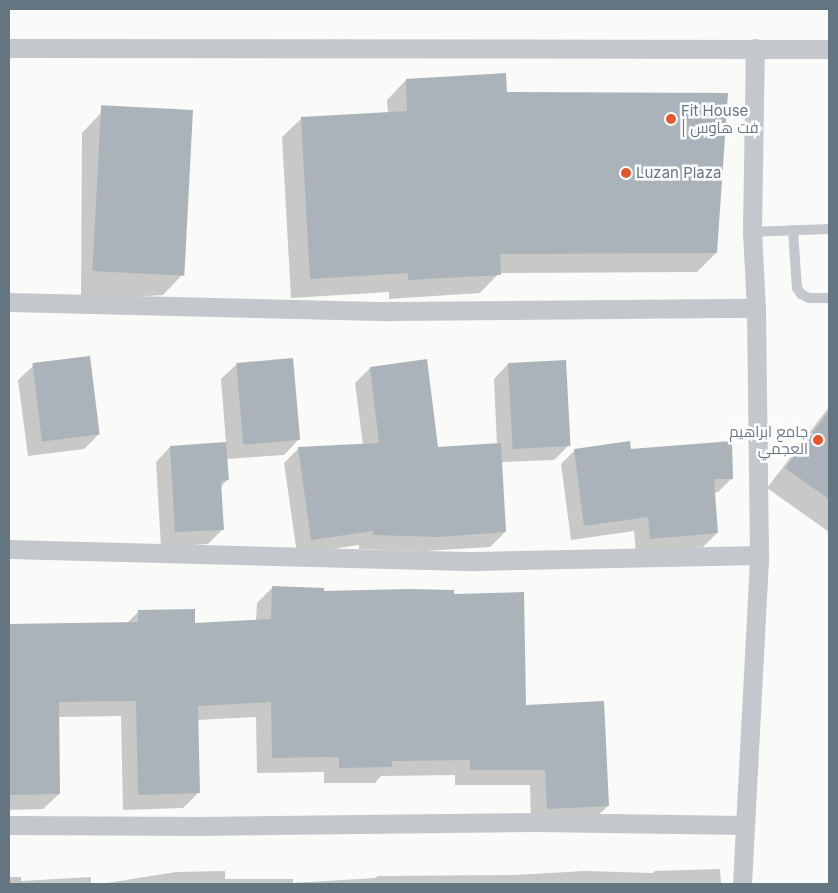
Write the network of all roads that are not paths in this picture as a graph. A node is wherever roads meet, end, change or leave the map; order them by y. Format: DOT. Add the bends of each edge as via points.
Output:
graph roads {
  1 [pos="9,48"];
  2 [pos="755,48"];
  3 [pos="829,48"];
  4 [pos="829,229"];
  5 [pos="793,230"];
  6 [pos="752,232"];
  7 [pos="829,298"];
  8 [pos="9,302"];
  9 [pos="756,308"];
  10 [pos="9,549"];
  11 [pos="759,555"];
  12 [pos="9,825"];
  13 [pos="744,825"];
  14 [pos="742,884"];
  1 -- 2 [label="street"];
  2 -- 3 [label="street"];
  2 -- 6 [label="street"];
  4 -- 5 [label="lane"];
  5 -- 6 [label="lane"];
  5 -- 7 [label="lane" via="797,288 809,298"];
  6 -- 9 [label="street"];
  8 -- 9 [label="street" via="389,310"];
  9 -- 11 [label="street"];
  10 -- 11 [label="street" via="476,562"];
  11 -- 13 [label="street"];
  12 -- 13 [label="street" via="536,822"];
  13 -- 14 [label="street"];
}
